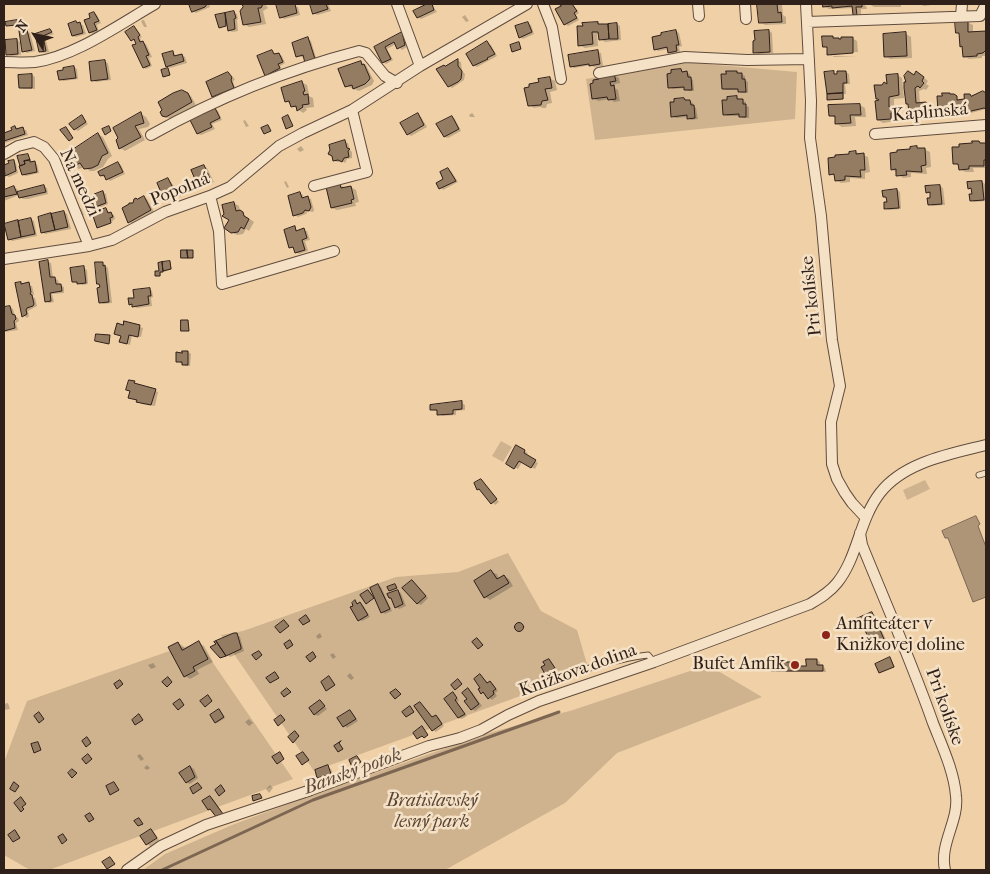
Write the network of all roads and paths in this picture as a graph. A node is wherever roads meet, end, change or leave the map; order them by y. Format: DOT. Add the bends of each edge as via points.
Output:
graph roads {
  1 [pos="155,4"];
  2 [pos="397,4"];
  3 [pos="527,4"];
  4 [pos="543,4"];
  5 [pos="698,4"];
  6 [pos="744,4"];
  7 [pos="806,4"];
  8 [pos="962,4"];
  9 [pos="986,4"];
  10 [pos="699,16"];
  11 [pos="961,16"];
  12 [pos="746,19"];
  13 [pos="807,22"];
  14 [pos="809,59"];
  15 [pos="4,62"];
  16 [pos="420,66"];
  17 [pos="599,73"];
  18 [pos="561,79"];
  19 [pos="397,83"];
  20 [pos="352,110"];
  21 [pos="986,125"];
  22 [pos="876,134"];
  23 [pos="151,135"];
  24 [pos="4,154"];
  25 [pos="314,186"];
  26 [pos="210,196"];
  27 [pos="89,246"];
  28 [pos="334,251"];
  29 [pos="4,259"];
  30 [pos="986,445"];
  31 [pos="986,473"];
  32 [pos="979,475"];
  33 [pos="866,518"];
  34 [pos="860,532"];
  35 [pos="654,662"];
  36 [pos="544,680"];
  37 [pos="126,870"];
  38 [pos="945,870"];
  1 -- 15 [label="street" via="102,36 60,56 35,62"];
  2 -- 16 [label="street"];
  3 -- 16 [label="street, Popolná"];
  4 -- 18 [label="street" via="552,27"];
  5 -- 10 [label="street"];
  6 -- 12 [label="street"];
  7 -- 13 [label="street, Pri kolíske"];
  8 -- 11 [label="street"];
  9 -- 11 [label="street" via="980,16"];
  11 -- 13 [label="street"];
  13 -- 14 [label="street, Pri kolíske"];
  14 -- 17 [label="street" via="685,57"];
  14 -- 33 [label="street, Pri kolíske" via="810,138 840,386 831,422 832,464 845,493"];
  16 -- 19 [label="street, Popolná"];
  19 -- 20 [label="street, Popolná"];
  19 -- 23 [label="street" via="385,76 366,53 359,51 249,87"];
  20 -- 25 [label="street" via="367,172"];
  20 -- 26 [label="street, Popolná" via="279,146 230,187"];
  21 -- 22 [label="street, Kaplinská"];
  24 -- 27 [label="street, Na medzi" via="34,142 44,147 54,159"];
  26 -- 27 [label="street, Popolná" via="165,212 112,240"];
  26 -- 28 [label="street" via="219,231 222,284"];
  27 -- 29 [label="street, Popolná"];
  30 -- 33 [label="street, Knižkova dolina" via="914,467 880,493"];
  31 -- 32 [label="lane"];
  33 -- 34 [label="street, Knižkova dolina"];
  34 -- 35 [label="street, Knižkova dolina" via="848,565 838,582 823,596 810,604"];
  34 -- 38 [label="street, Pri kolíske" via="862,545 924,697 953,780 957,807 944,852"];
  35 -- 36 [label="lane" via="648,655 640,656 597,664"];
  35 -- 37 [label="street, Knižkova dolina" via="539,701 474,733 206,825 161,846"];
}
